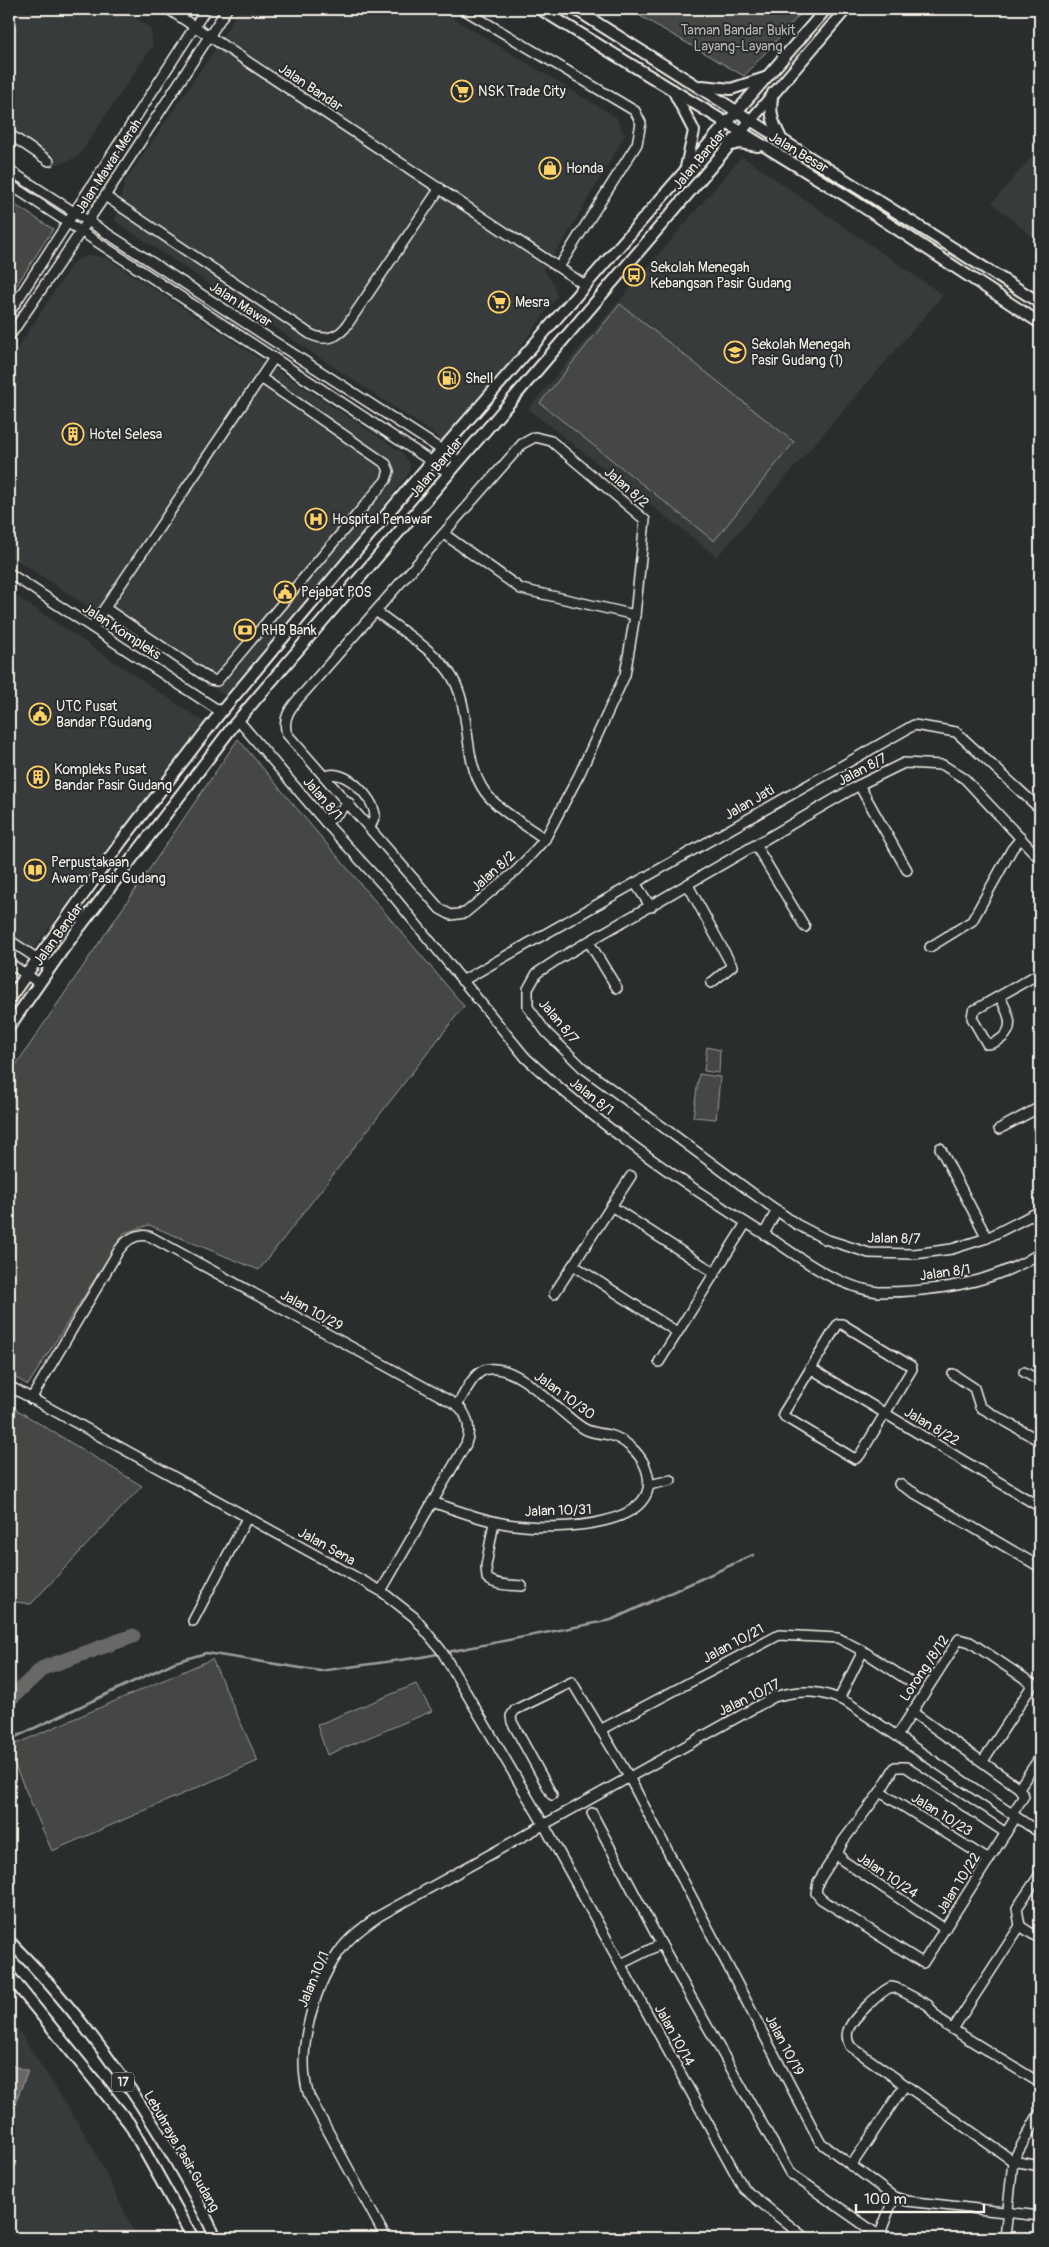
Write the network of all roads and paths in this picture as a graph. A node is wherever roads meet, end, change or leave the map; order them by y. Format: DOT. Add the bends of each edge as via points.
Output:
graph roads {
  1 [pos="168,9"];
  2 [pos="206,9"];
  3 [pos="227,9"];
  4 [pos="463,9"];
  5 [pos="540,9"];
  6 [pos="575,9"];
  7 [pos="826,9"];
  8 [pos="846,9"];
  9 [pos="194,26"];
  10 [pos="209,36"];
  11 [pos="768,77"];
  12 [pos="698,85"];
  13 [pos="672,90"];
  14 [pos="773,92"];
  15 [pos="738,111"];
  16 [pos="750,119"];
  17 [pos="726,123"];
  18 [pos="740,132"];
  19 [pos="9,134"];
  20 [pos="781,138"];
  21 [pos="728,146"];
  22 [pos="764,147"];
  23 [pos="48,161"];
  24 [pos="9,170"];
  25 [pos="685,170"];
  26 [pos="9,184"];
  27 [pos="440,188"];
  28 [pos="105,196"];
  29 [pos="74,213"];
  30 [pos="68,222"];
  31 [pos="88,222"];
  32 [pos="82,232"];
  33 [pos="559,267"];
  34 [pos="585,285"];
  35 [pos="1040,303"];
  36 [pos="9,312"];
  37 [pos="1040,323"];
  38 [pos="9,337"];
  39 [pos="274,358"];
  40 [pos="261,378"];
  41 [pos="442,450"];
  42 [pos="459,461"];
  43 [pos="432,462"];
  44 [pos="449,473"];
  45 [pos="444,534"];
  46 [pos="9,573"];
  47 [pos="105,608"];
  48 [pos="376,611"];
  49 [pos="635,614"];
  50 [pos="92,627"];
  51 [pos="221,712"];
  52 [pos="238,720"];
  53 [pos="326,776"];
  54 [pos="859,785"];
  55 [pos="349,803"];
  56 [pos="1040,809"];
  57 [pos="326,823"];
  58 [pos="370,828"];
  59 [pos="1021,838"];
  60 [pos="545,839"];
  61 [pos="756,846"];
  62 [pos="1040,859"];
  63 [pos="907,870"];
  64 [pos="635,883"];
  65 [pos="688,885"];
  66 [pos="651,907"];
  67 [pos="804,927"];
  68 [pos="9,940"];
  69 [pos="589,942"];
  70 [pos="930,947"];
  71 [pos="37,959"];
  72 [pos="9,962"];
  73 [pos="50,967"];
  74 [pos="1040,973"];
  75 [pos="26,974"];
  76 [pos="462,981"];
  77 [pos="711,982"];
  78 [pos="40,983"];
  79 [pos="617,988"];
  80 [pos="1000,997"];
  81 [pos="9,999"];
  82 [pos="9,1028"];
  83 [pos="1040,1107"];
  84 [pos="999,1129"];
  85 [pos="940,1148"];
  86 [pos="631,1176"];
  87 [pos="611,1206"];
  88 [pos="777,1210"];
  89 [pos="1040,1211"];
  90 [pos="746,1223"];
  91 [pos="764,1234"];
  92 [pos="986,1238"];
  93 [pos="1040,1253"];
  94 [pos="573,1265"];
  95 [pos="715,1273"];
  96 [pos="554,1294"];
  97 [pos="677,1332"];
  98 [pos="658,1362"];
  99 [pos="810,1368"];
  100 [pos="1024,1372"];
  101 [pos="953,1374"];
  102 [pos="1040,1381"];
  103 [pos="9,1386"];
  104 [pos="31,1399"];
  105 [pos="457,1405"];
  106 [pos="886,1414"];
  107 [pos="1040,1441"];
  108 [pos="671,1480"];
  109 [pos="899,1484"];
  110 [pos="649,1485"];
  111 [pos="432,1502"];
  112 [pos="1040,1507"];
  113 [pos="247,1518"];
  114 [pos="494,1522"];
  115 [pos="1040,1567"];
  116 [pos="522,1586"];
  117 [pos="381,1592"];
  118 [pos="193,1621"];
  119 [pos="863,1651"];
  120 [pos="909,1681"];
  121 [pos="1037,1683"];
  122 [pos="839,1699"];
  123 [pos="912,1712"];
  124 [pos="600,1730"];
  125 [pos="897,1736"];
  126 [pos="1040,1757"];
  127 [pos="983,1761"];
  128 [pos="629,1777"];
  129 [pos="1019,1788"];
  130 [pos="880,1792"];
  131 [pos="552,1794"];
  132 [pos="592,1813"];
  133 [pos="1014,1816"];
  134 [pos="544,1825"];
  135 [pos="1006,1833"];
  136 [pos="1040,1833"];
  137 [pos="840,1848"];
  138 [pos="988,1860"];
  139 [pos="1040,1874"];
  140 [pos="1020,1926"];
  141 [pos="945,1929"];
  142 [pos="1040,1939"];
  143 [pos="9,1941"];
  144 [pos="661,1944"];
  145 [pos="621,1964"];
  146 [pos="9,1975"];
  147 [pos="954,2029"];
  148 [pos="1040,2083"];
  149 [pos="905,2085"];
  150 [pos="1040,2112"];
  151 [pos="1031,2126"];
  152 [pos="1040,2130"];
  153 [pos="1013,2161"];
  154 [pos="851,2166"];
  155 [pos="1040,2166"];
  156 [pos="894,2197"];
  157 [pos="1009,2212"];
  158 [pos="1040,2216"];
  159 [pos="880,2234"];
  160 [pos="193,2238"];
  161 [pos="216,2238"];
  162 [pos="386,2238"];
  163 [pos="805,2238"];
  164 [pos="892,2238"];
  165 [pos="1005,2238"];
  1 -- 9 [label="street, Jalan Bandar"];
  2 -- 9 [label="street, Jalan Mawar Merah"];
  3 -- 10 [label="street, Jalan Mawar Merah"];
  4 -- 33 [label="street" via="635,111 641,123 637,144"];
  5 -- 13 [label="main road, Jalan Besar"];
  6 -- 12 [label="main road, Jalan Besar"];
  7 -- 11 [label="main road, Jalan Bandar"];
  8 -- 14 [label="main road, Jalan Bandar"];
  9 -- 10 [label="street, Jalan Bandar"];
  9 -- 29 [label="street, Jalan Mawar Merah"];
  10 -- 27 [label="street, Jalan Bandar"];
  10 -- 28 [label="street, Jalan Mawar Merah"];
  11 -- 12 [label="main road" via="730,89"];
  11 -- 15 [label="main road, Jalan Bandar"];
  12 -- 15 [label="main road, Jalan Besar"];
  13 -- 17 [label="main road, Jalan Besar"];
  13 -- 25 [label="main road" via="694,131"];
  14 -- 16 [label="main road, Jalan Bandar"];
  14 -- 20 [label="main road" via="771,119"];
  15 -- 16 [label="main road, Jalan Besar"];
  15 -- 17 [label="main road, Jalan Bandar"];
  16 -- 18 [label="main road, Jalan Bandar"];
  16 -- 20 [label="main road, Jalan Besar"];
  17 -- 18 [label="main road, Jalan Besar"];
  17 -- 25 [label="main road, Jalan Bandar"];
  18 -- 21 [label="main road, Jalan Bandar"];
  18 -- 22 [label="main road, Jalan Besar"];
  19 -- 23 [label="street"];
  20 -- 35 [label="main road, Jalan Besar"];
  21 -- 22 [label="main road" via="745,143"];
  21 -- 42 [label="main road, Jalan Bandar"];
  22 -- 37 [label="main road, Jalan Besar"];
  24 -- 29 [label="street, Jalan Mawar"];
  25 -- 34 [label="main road, Jalan Bandar"];
  26 -- 30 [label="street, Jalan Mawar"];
  27 -- 28 [label="street" via="345,328 335,336 322,338 310,334"];
  27 -- 33 [label="street, Jalan Bandar"];
  28 -- 31 [label="street, Jalan Mawar Merah"];
  29 -- 30 [label="street, Jalan Mawar Merah"];
  29 -- 31 [label="street, Jalan Mawar"];
  30 -- 32 [label="street, Jalan Mawar"];
  30 -- 36 [label="street, Jalan Mawar Merah"];
  31 -- 32 [label="street, Jalan Mawar Merah"];
  31 -- 41 [label="street, Jalan Mawar"];
  32 -- 38 [label="street, Jalan Mawar Merah"];
  32 -- 39 [label="street, Jalan Mawar"];
  33 -- 34 [label="street, Jalan Bandar"];
  34 -- 41 [label="main road, Jalan Bandar"];
  39 -- 40 [label="street"];
  39 -- 43 [label="street, Jalan Mawar"];
  40 -- 47 [label="street"];
  40 -- 47 [label="street" via="386,464 389,471 382,486 218,681 211,680"];
  41 -- 42 [label="street, Jalan Mawar"];
  41 -- 43 [label="main road, Jalan Bandar"];
  42 -- 44 [label="main road, Jalan Bandar"];
  43 -- 44 [label="street, Jalan Mawar"];
  43 -- 51 [label="main road, Jalan Bandar"];
  44 -- 52 [label="main road, Jalan Bandar"];
  45 -- 48 [label="street, Jalan 8/2"];
  45 -- 49 [label="street" via="521,589"];
  45 -- 49 [label="street, Jalan 8/2" via="524,443 535,437 549,439 645,520"];
  46 -- 50 [label="street, Jalan Kompleks"];
  47 -- 50 [label="street"];
  48 -- 53 [label="street, Jalan 8/2" via="286,717 287,734"];
  48 -- 60 [label="street" via="449,671 461,696 473,760 485,791"];
  49 -- 60 [label="street, Jalan 8/2" via="624,678"];
  50 -- 51 [label="street, Jalan Kompleks"];
  51 -- 71 [label="main road, Jalan Bandar" via="121,842"];
  52 -- 57 [label="street, Jalan 8/1"];
  52 -- 73 [label="main road, Jalan Bandar"];
  53 -- 55 [label="street, Jalan 8/2"];
  53 -- 58 [label="street" via="343,775 370,801 375,812"];
  54 -- 59 [label="street, Jalan 8/7" via="904,763 943,765 965,779"];
  54 -- 61 [label="street, Jalan 8/7"];
  54 -- 63 [label="street"];
  55 -- 57 [label="street"];
  55 -- 58 [label="street, Jalan 8/2"];
  56 -- 64 [label="street, Jalan Jati" via="956,732 914,725"];
  57 -- 76 [label="street, Jalan 8/1" via="394,897"];
  58 -- 60 [label="street, Jalan 8/2" via="440,908 455,915 465,913 502,884"];
  59 -- 62 [label="street, Jalan 8/7"];
  59 -- 70 [label="street" via="972,921"];
  61 -- 65 [label="street, Jalan 8/7"];
  61 -- 67 [label="street"];
  64 -- 66 [label="street"];
  64 -- 76 [label="street, Jalan Jati"];
  65 -- 66 [label="street, Jalan 8/7"];
  65 -- 77 [label="street" via="732,964"];
  66 -- 69 [label="street, Jalan 8/7"];
  68 -- 71 [label="street"];
  69 -- 79 [label="street"];
  69 -- 88 [label="street, Jalan 8/7" via="535,975 526,999 530,1012 583,1068"];
  71 -- 73 [label="street"];
  71 -- 75 [label="main road, Jalan Bandar"];
  72 -- 75 [label="street"];
  73 -- 78 [label="main road, Jalan Bandar"];
  74 -- 80 [label="street"];
  75 -- 78 [label="street"];
  75 -- 81 [label="main road, Jalan Bandar"];
  76 -- 90 [label="street, Jalan 8/1" via="526,1058 550,1080 640,1150"];
  78 -- 82 [label="main road, Jalan Bandar"];
  80 -- 80 [label="street" via="972,1013 988,1044 1005,1036 1010,1026"];
  83 -- 84 [label="street"];
  85 -- 92 [label="street"];
  86 -- 87 [label="street"];
  87 -- 94 [label="street"];
  87 -- 95 [label="street"];
  88 -- 91 [label="street"];
  88 -- 92 [label="street, Jalan 8/7" via="825,1239 869,1253 914,1254"];
  89 -- 92 [label="street, Jalan 8/7"];
  90 -- 91 [label="street, Jalan 8/1"];
  90 -- 95 [label="street"];
  91 -- 93 [label="street, Jalan 8/1" via="835,1280 878,1292 974,1282 1010,1271"];
  94 -- 96 [label="street"];
  94 -- 97 [label="street"];
  95 -- 97 [label="street"];
  97 -- 98 [label="street"];
  99 -- 106 [label="street, Jalan 8/22"];
  99 -- 106 [label="street" via="836,1325 842,1324 912,1367"];
  99 -- 106 [label="street" via="783,1416 856,1459"];
  100 -- 102 [label="street"];
  101 -- 107 [label="street" via="974,1388 980,1406"];
  103 -- 104 [label="street, Jalan Sena"];
  104 -- 105 [label="street, Jalan 10/29" via="119,1250 129,1239 141,1235 151,1237"];
  104 -- 113 [label="street, Jalan Sena"];
  105 -- 110 [label="street, Jalan 10/30" via="482,1371 504,1371 527,1384 583,1429 613,1436 631,1447 644,1464"];
  105 -- 111 [label="street" via="467,1420 470,1435"];
  106 -- 112 [label="street, Jalan 8/22"];
  108 -- 110 [label="street"];
  109 -- 115 [label="street"];
  110 -- 114 [label="street, Jalan 10/31" via="647,1496 641,1503 607,1521 525,1526"];
  111 -- 114 [label="street, Jalan 10/31"];
  111 -- 117 [label="street"];
  113 -- 117 [label="street, Jalan Sena"];
  113 -- 118 [label="street"];
  114 -- 116 [label="street" via="487,1578 491,1582"];
  117 -- 134 [label="street, Jalan Sena" via="414,1617 442,1650"];
  119 -- 120 [label="street, Jalan 10/21"];
  119 -- 122 [label="street"];
  119 -- 124 [label="street, Jalan 10/21" via="838,1638 776,1636"];
  121 -- 123 [label="street, Lorong /8/12" via="962,1638 956,1642"];
  121 -- 127 [label="street"];
  122 -- 125 [label="street, Jalan 10/17"];
  122 -- 128 [label="street, Jalan 10/17" via="810,1691 774,1697"];
  123 -- 125 [label="street, Lorong /8/12"];
  123 -- 127 [label="street"];
  124 -- 128 [label="street, Jalan 10/19"];
  124 -- 131 [label="street, Jalan 10/19" via="572,1682 513,1712 512,1722"];
  125 -- 133 [label="street, Jalan 10/17"];
  126 -- 129 [label="street"];
  127 -- 129 [label="street"];
  128 -- 134 [label="street, Jalan 10/17"];
  128 -- 154 [label="street, Jalan 10/19" via="820,2142"];
  129 -- 133 [label="street, Jalan 10/22" via="1024,1796"];
  130 -- 135 [label="street" via="895,1767 906,1767"];
  130 -- 137 [label="street"];
  130 -- 138 [label="street, Jalan 10/23"];
  132 -- 144 [label="street"];
  133 -- 135 [label="street, Jalan 10/22"];
  133 -- 136 [label="street, Jalan 10/17"];
  134 -- 145 [label="street, Jalan 10/14"];
  134 -- 162 [label="street, Jalan 10/1" via="419,1892 361,1929 339,1952 317,1998 306,2038 306,2087"];
  135 -- 138 [label="street, Jalan 10/22"];
  137 -- 141 [label="street, Jalan 10/24" via="838,1852 842,1860"];
  137 -- 141 [label="street, Jalan 10/22" via="818,1882 816,1894 821,1899 923,1963"];
  138 -- 141 [label="street, Jalan 10/22"];
  139 -- 140 [label="street" via="1017,1908"];
  140 -- 142 [label="street"];
  140 -- 147 [label="street"];
  143 -- 161 [label="main road, Lebuhraya Pasir Gudang / 17" via="80,2022 143,2109"];
  144 -- 145 [label="street"];
  144 -- 159 [label="street" via="790,2173"];
  145 -- 163 [label="street, Jalan 10/14" via="744,2189"];
  146 -- 160 [label="main road, 17" via="129,2123"];
  147 -- 148 [label="street"];
  147 -- 149 [label="street" via="938,2019 928,2006 891,1987 850,2025 847,2038 850,2046"];
  149 -- 153 [label="street"];
  149 -- 154 [label="street"];
  150 -- 151 [label="street"];
  151 -- 152 [label="street"];
  151 -- 153 [label="street"];
  153 -- 155 [label="street"];
  153 -- 157 [label="street"];
  154 -- 156 [label="street, Jalan 10/19"];
  156 -- 157 [label="street, Jalan 10/19"];
  156 -- 159 [label="street"];
  157 -- 158 [label="street, Jalan 10/19"];
  157 -- 165 [label="street"];
  159 -- 164 [label="street"];
}
